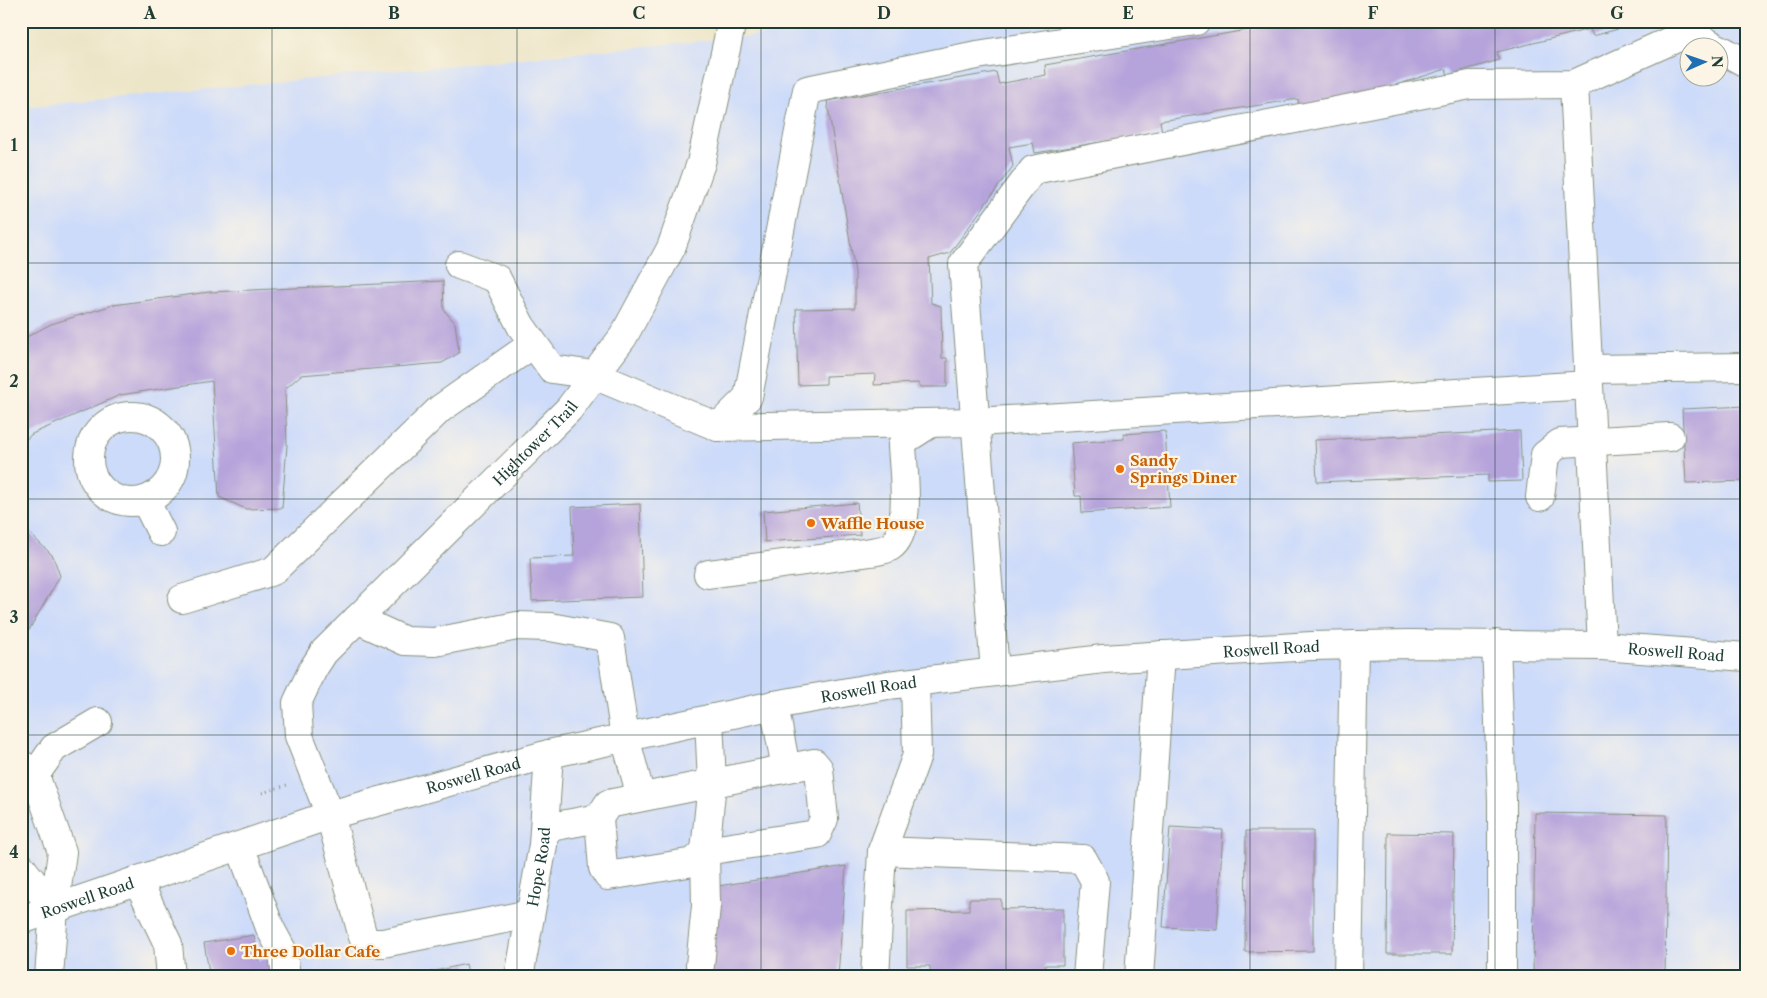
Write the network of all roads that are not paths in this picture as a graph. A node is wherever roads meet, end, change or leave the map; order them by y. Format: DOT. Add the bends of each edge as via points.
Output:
graph roads {
  1 [pos="732,21"];
  2 [pos="1196,21"];
  3 [pos="1700,38"];
  4 [pos="1730,54"];
  5 [pos="1746,63"];
  6 [pos="1574,84"];
  7 [pos="459,265"];
  8 [pos="533,344"];
  9 [pos="1746,367"];
  10 [pos="594,375"];
  11 [pos="1589,377"];
  12 [pos="976,422"];
  13 [pos="931,423"];
  14 [pos="718,427"];
  15 [pos="1670,437"];
  16 [pos="1592,441"];
  17 [pos="1540,497"];
  18 [pos="145,500"];
  19 [pos="161,532"];
  20 [pos="708,574"];
  21 [pos="182,599"];
  22 [pos="357,620"];
  23 [pos="1496,644"];
  24 [pos="1354,645"];
  25 [pos="1602,646"];
  26 [pos="1161,655"];
  27 [pos="1746,656"];
  28 [pos="995,672"];
  29 [pos="915,682"];
  30 [pos="774,705"];
  31 [pos="709,719"];
  32 [pos="98,722"];
  33 [pos="625,737"];
  34 [pos="549,754"];
  35 [pos="786,768"];
  36 [pos="28,769"];
  37 [pos="712,783"];
  38 [pos="641,798"];
  39 [pos="330,815"];
  40 [pos="598,818"];
  41 [pos="545,828"];
  42 [pos="240,846"];
  43 [pos="706,850"];
  44 [pos="882,851"];
  45 [pos="21,867"];
  46 [pos="138,881"];
  47 [pos="54,909"];
  48 [pos="530,914"];
  49 [pos="21,920"];
  50 [pos="700,965"];
  51 [pos="49,977"];
  52 [pos="171,977"];
  53 [pos="286,977"];
  54 [pos="519,977"];
  55 [pos="875,977"];
  56 [pos="1087,977"];
  57 [pos="1139,977"];
  58 [pos="1348,977"];
  59 [pos="1502,977"];
  1 -- 10 [label="main road, Hightower Trail" via="702,163 670,248 623,336"];
  2 -- 14 [label="main road" via="977,55 806,90 748,398"];
  3 -- 6 [label="main road" via="1690,32"];
  4 -- 5 [label="main road"];
  6 -- 11 [label="main road"];
  6 -- 12 [label="main road" via="1470,85 1033,170 964,264"];
  7 -- 8 [label="main road" via="497,279"];
  8 -- 10 [label="main road" via="552,369"];
  8 -- 21 [label="main road" via="440,409 273,571"];
  9 -- 11 [label="main road"];
  10 -- 14 [label="main road"];
  10 -- 22 [label="main road, Hightower Trail" via="569,409"];
  11 -- 12 [label="main road"];
  11 -- 16 [label="main road"];
  12 -- 13 [label="main road"];
  12 -- 28 [label="main road"];
  13 -- 14 [label="main road"];
  13 -- 20 [label="main road" via="906,439 902,446 905,513 901,534 890,548"];
  15 -- 16 [label="main road"];
  16 -- 17 [label="main road" via="1560,443 1545,455"];
  16 -- 25 [label="main road"];
  18 -- 19 [label="main road"];
  22 -- 33 [label="main road" via="405,641 435,642 517,626 550,627 610,638"];
  22 -- 39 [label="main road, Hightower Trail" via="316,663 297,703 299,736"];
  23 -- 24 [label="main road, Roswell Road"];
  23 -- 25 [label="main road, Roswell Road"];
  23 -- 59 [label="main road" via="1502,800"];
  24 -- 26 [label="main road, Roswell Road"];
  24 -- 58 [label="main road"];
  25 -- 27 [label="main road, Roswell Road"];
  26 -- 28 [label="main road, Roswell Road"];
  26 -- 57 [label="main road"];
  28 -- 29 [label="main road, Roswell Road"];
  29 -- 30 [label="main road, Roswell Road"];
  29 -- 44 [label="main road" via="917,755"];
  30 -- 31 [label="main road, Roswell Road"];
  30 -- 35 [label="main road"];
  31 -- 33 [label="main road, Roswell Road"];
  31 -- 37 [label="main road"];
  32 -- 36 [label="main road" via="54,748"];
  33 -- 34 [label="main road, Roswell Road"];
  33 -- 38 [label="main road"];
  34 -- 39 [label="main road, Roswell Road"];
  34 -- 41 [label="main road, Hope Road"];
  35 -- 37 [label="main road"];
  35 -- 43 [label="main road" via="814,763 819,769 824,819 817,834"];
  36 -- 47 [label="main road" via="62,852"];
  37 -- 38 [label="main road"];
  37 -- 43 [label="main road"];
  38 -- 40 [label="main road" via="608,804"];
  39 -- 42 [label="main road, Roswell Road"];
  39 -- 48 [label="main road, Hightower Trail" via="363,937 371,943"];
  40 -- 41 [label="main road"];
  40 -- 43 [label="main road" via="603,868 608,876 694,862"];
  41 -- 48 [label="main road, Hope Road"];
  42 -- 46 [label="main road, Roswell Road"];
  42 -- 53 [label="main road" via="270,928 283,952"];
  43 -- 50 [label="main road" via="706,906"];
  44 -- 55 [label="main road"];
  44 -- 56 [label="main road" via="1083,859 1095,881"];
  45 -- 47 [label="main road"];
  46 -- 47 [label="main road, Roswell Road"];
  46 -- 52 [label="main road" via="168,944"];
  47 -- 49 [label="main road, Roswell Road"];
  47 -- 51 [label="main road"];
  48 -- 54 [label="main road, Hope Road"];
}
